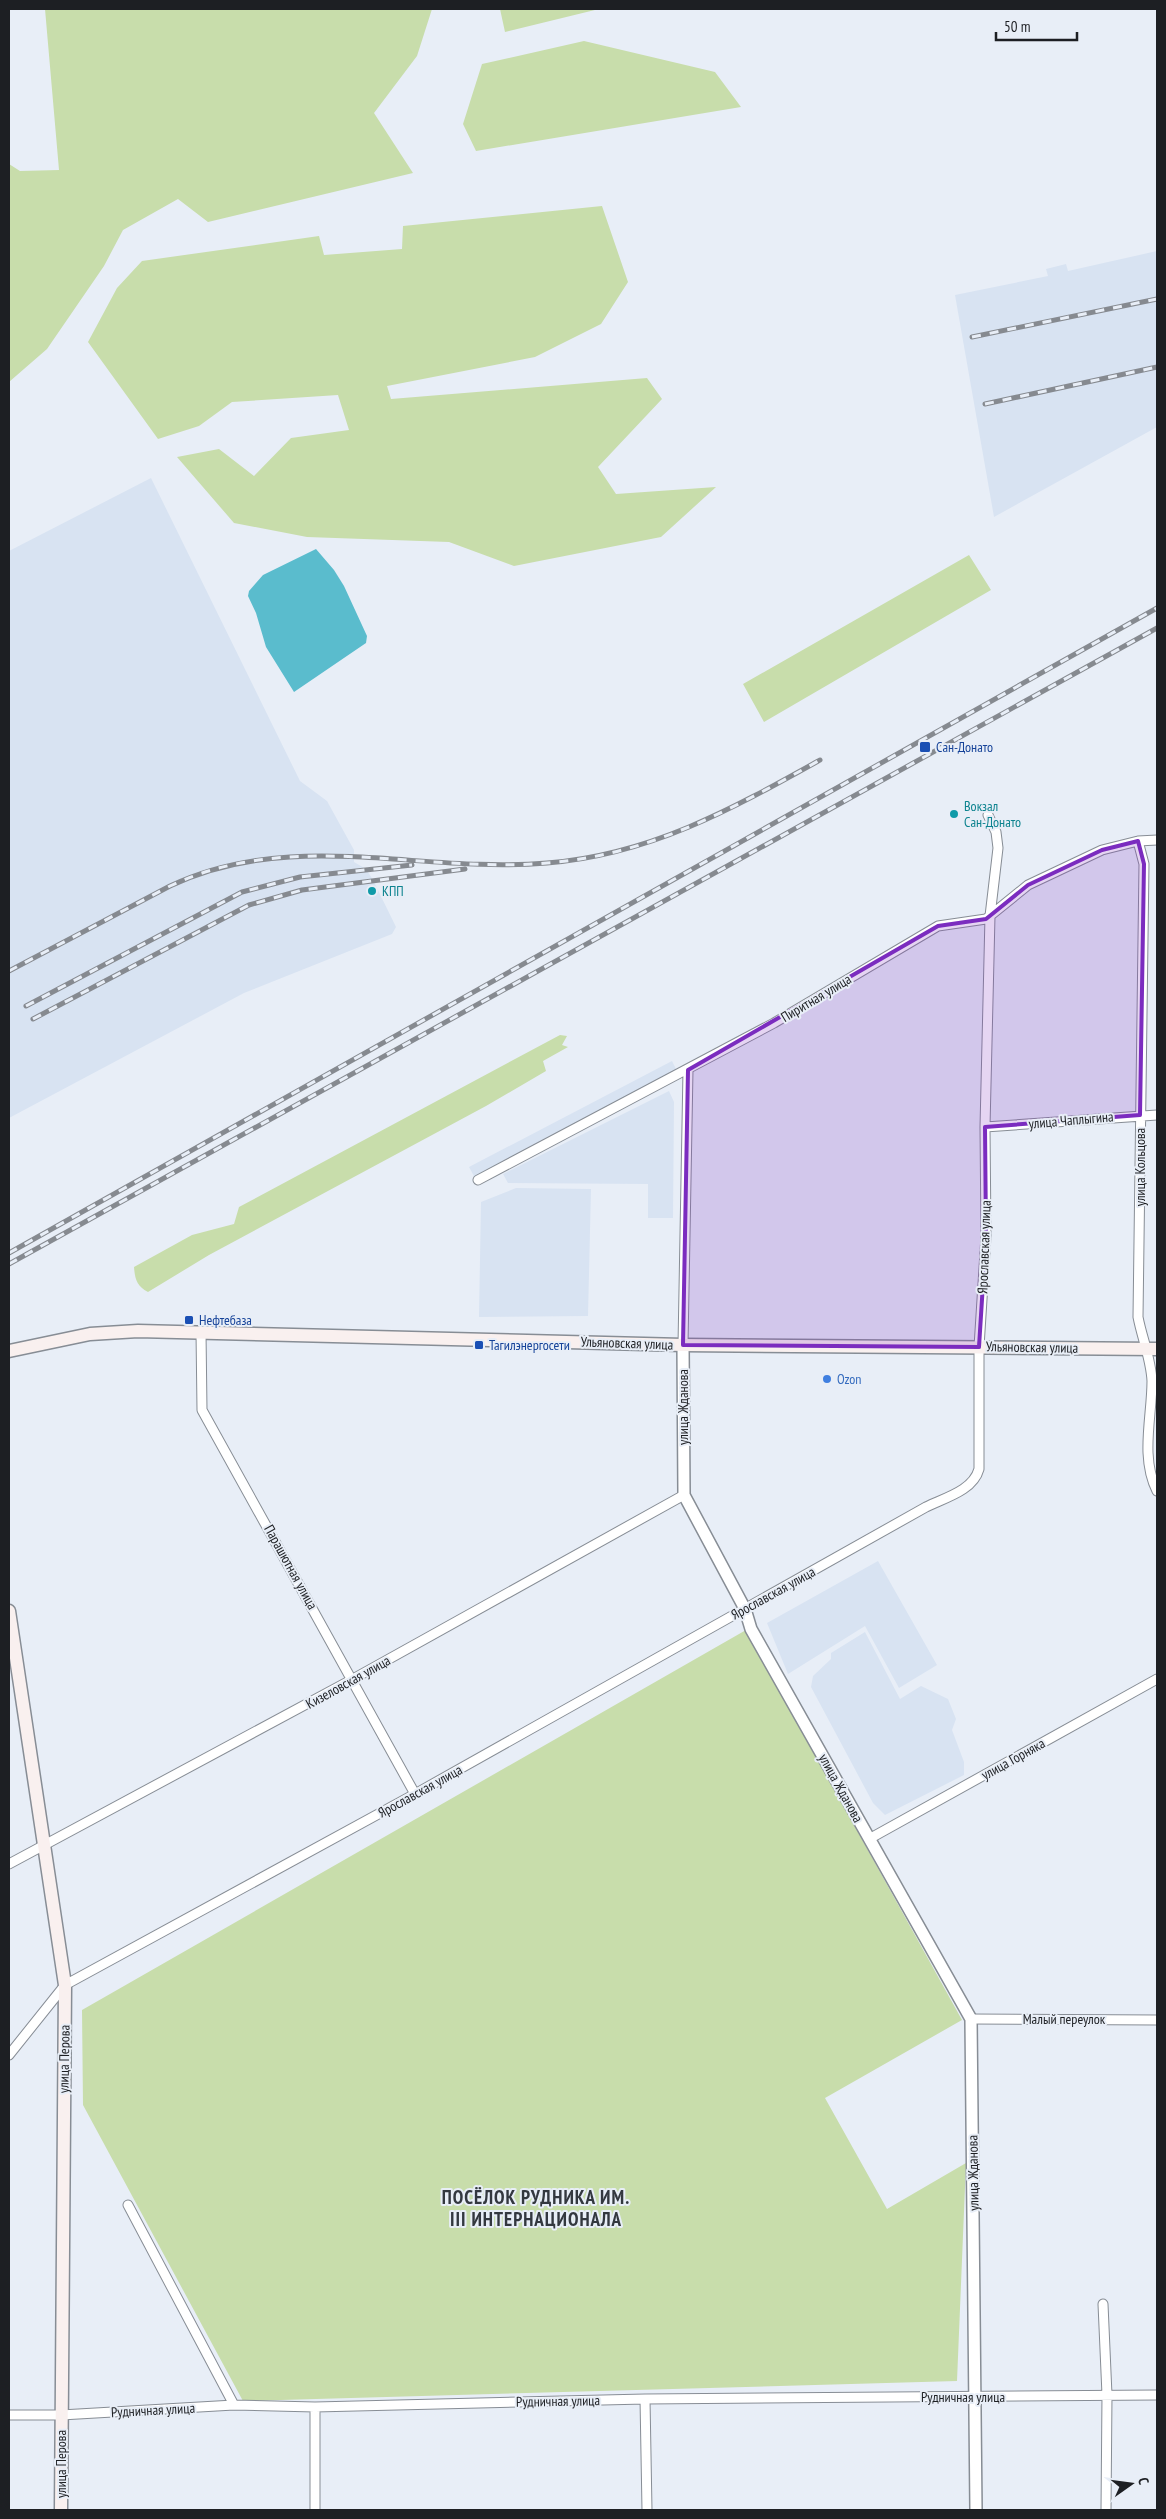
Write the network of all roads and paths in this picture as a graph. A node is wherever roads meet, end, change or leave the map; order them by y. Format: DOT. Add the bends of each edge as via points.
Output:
graph roads {
  1 [pos="988,815"];
  2 [pos="1157,840"];
  3 [pos="1138,841"];
  4 [pos="990,916"];
  5 [pos="688,1070"];
  6 [pos="1140,1115"];
  7 [pos="1157,1116"];
  8 [pos="985,1127"];
  9 [pos="478,1180"];
  10 [pos="201,1332"];
  11 [pos="683,1345"];
  12 [pos="979,1347"];
  13 [pos="1151,1349"];
  14 [pos="9,1351"];
  15 [pos="1157,1491"];
  16 [pos="684,1495"];
  17 [pos="745,1609"];
  18 [pos="9,1611"];
  19 [pos="353,1679"];
  20 [pos="1157,1679"];
  21 [pos="415,1794"];
  22 [pos="870,1839"];
  23 [pos="45,1844"];
  24 [pos="9,1864"];
  25 [pos="65,1985"];
  26 [pos="971,2019"];
  27 [pos="1157,2020"];
  28 [pos="9,2055"];
  29 [pos="128,2205"];
  30 [pos="1102,2304"];
  31 [pos="1107,2395"];
  32 [pos="1157,2395"];
  33 [pos="976,2397"];
  34 [pos="645,2399"];
  35 [pos="234,2405"];
  36 [pos="315,2407"];
  37 [pos="9,2415"];
  38 [pos="61,2415"];
  39 [pos="61,2510"];
  40 [pos="315,2510"];
  41 [pos="646,2510"];
  42 [pos="976,2510"];
  43 [pos="1106,2510"];
  1 -- 4 [label="street, Ярославская улица" via="996,832 998,848"];
  2 -- 3 [label="street"];
  3 -- 4 [label="street" via="1102,850 1028,885"];
  3 -- 6 [label="street, улица Кольцова" via="1144,864"];
  4 -- 5 [label="street, Пиритная улица" via="938,926"];
  4 -- 8 [label="street, Ярославская улица"];
  5 -- 9 [label="street, Пиритная улица"];
  5 -- 11 [label="street, улица Жданова"];
  6 -- 7 [label="street, улица Чаплыгина"];
  6 -- 8 [label="street, улица Чаплыгина"];
  6 -- 13 [label="street, улица Кольцова" via="1138,1317"];
  8 -- 12 [label="street, Ярославская улица" via="986,1236"];
  10 -- 11 [label="main road, Ульяновская улица"];
  10 -- 14 [label="main road, Ульяновская улица" via="103,1332"];
  10 -- 19 [label="street, Парашютная улица" via="202,1410"];
  11 -- 12 [label="main road, Ульяновская улица"];
  11 -- 16 [label="street, улица Жданова"];
  12 -- 13 [label="main road, Ульяновская улица"];
  12 -- 17 [label="street, Ярославская улица" via="979,1469 976,1478 965,1488"];
  13 -- 15 [label="street, улица Кольцова" via="1148,1441 1149,1461"];
  16 -- 17 [label="street, улица Жданова"];
  16 -- 19 [label="street, Кизеловская улица"];
  17 -- 21 [label="street, Ярославская улица"];
  17 -- 22 [label="street, улица Жданова" via="751,1628"];
  18 -- 23 [label="main road, улица Перова"];
  19 -- 21 [label="street, Парашютная улица"];
  19 -- 23 [label="street, Кизеловская улица"];
  20 -- 22 [label="street, улица Горняка"];
  21 -- 25 [label="street, Ярославская улица"];
  22 -- 26 [label="street, улица Жданова"];
  23 -- 24 [label="street, Кизеловская улица"];
  23 -- 25 [label="main road, улица Перова"];
  25 -- 28 [label="street, Ярославская улица"];
  25 -- 38 [label="main road, улица Перова"];
  26 -- 27 [label="street, Малый переулок"];
  26 -- 33 [label="street, улица Жданова"];
  29 -- 35 [label="street"];
  30 -- 31 [label="street"];
  31 -- 32 [label="street, Рудничная улица"];
  31 -- 33 [label="street, Рудничная улица"];
  31 -- 43 [label="street"];
  33 -- 34 [label="street, Рудничная улица"];
  33 -- 42 [label="street, улица Жданова"];
  34 -- 36 [label="street, Рудничная улица"];
  34 -- 41 [label="street"];
  35 -- 36 [label="street, Рудничная улица"];
  35 -- 38 [label="street, Рудничная улица"];
  36 -- 40 [label="street"];
  37 -- 38 [label="street, Рудничная улица"];
  38 -- 39 [label="main road, улица Перова"];
}
